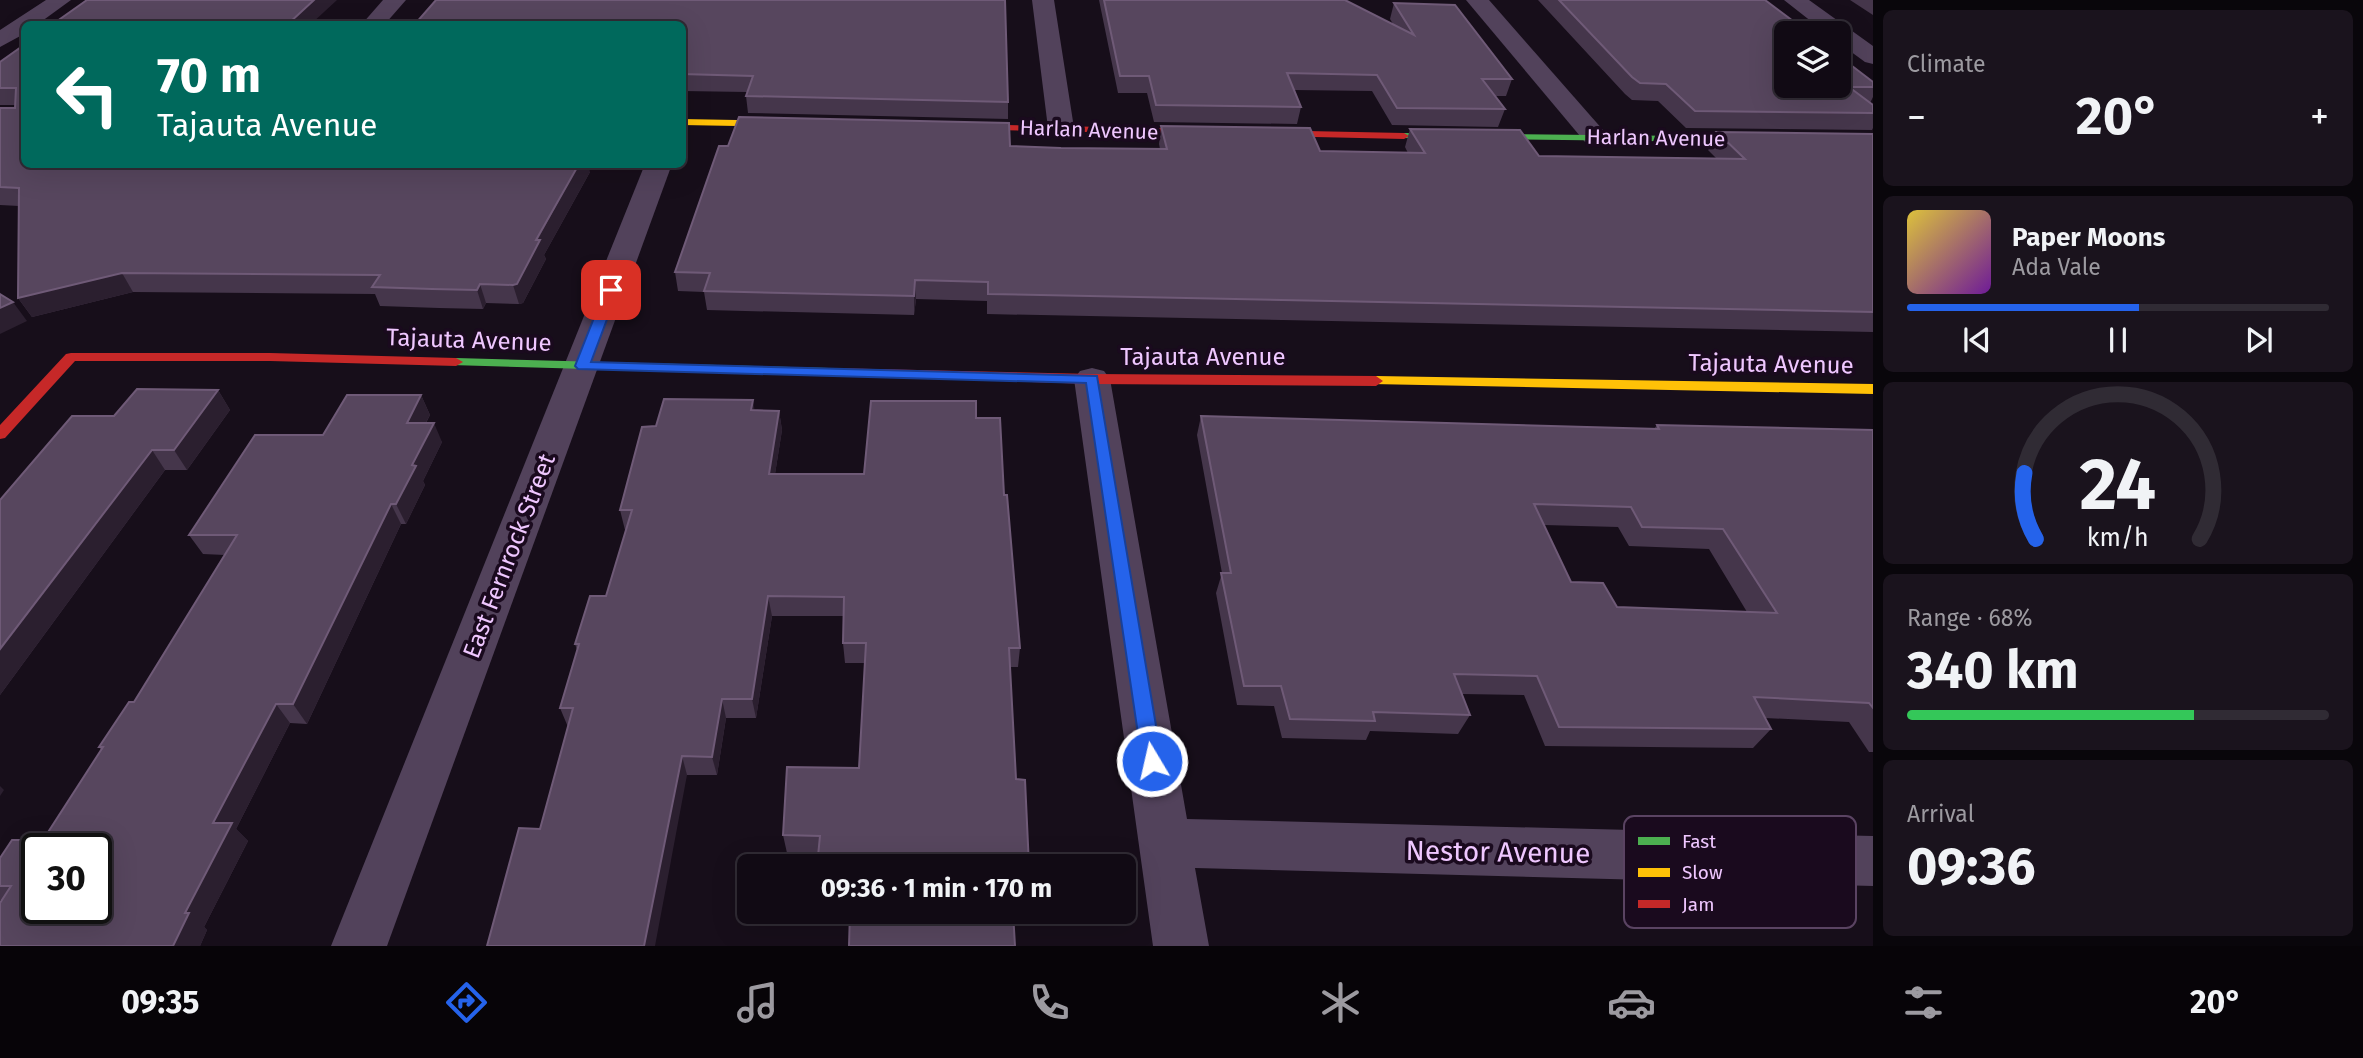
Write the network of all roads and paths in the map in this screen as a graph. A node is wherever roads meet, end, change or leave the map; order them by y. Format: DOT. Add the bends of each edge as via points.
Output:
graph roads {
  1 [pos="60,0"];
  2 [pos="395,0"];
  3 [pos="1043,0"];
  4 [pos="1477,0"];
  5 [pos="1795,0"];
  6 [pos="28,21"];
  7 [pos="376,21"];
  8 [pos="21,26"];
  9 [pos="0,40"];
  10 [pos="1873,57"];
  11 [pos="686,122"];
  12 [pos="804,124"];
  13 [pos="939,127"];
  14 [pos="1061,128"];
  15 [pos="1594,136"];
  16 [pos="1873,141"];
  17 [pos="657,168"];
  18 [pos="583,366"];
  19 [pos="1092,379"];
  20 [pos="1873,390"];
  21 [pos="0,434"];
  22 [pos="1165,843"];
  23 [pos="1624,855"];
  24 [pos="359,946"];
  25 [pos="1181,946"];
  1 -- 6 [label="street"];
  2 -- 7 [label="street"];
  3 -- 14 [label="street"];
  4 -- 15 [label="street"];
  5 -- 10 [label="street"];
  8 -- 9 [label="street"];
  11 -- 12 [label="street"];
  13 -- 14 [label="street, Harlan Avenue"];
  14 -- 15 [label="street, Harlan Avenue" via="1194,134"];
  15 -- 16 [label="street, Harlan Avenue"];
  17 -- 18 [label="street, East Fernrock Street"];
  18 -- 19 [label="street, Tajauta Avenue"];
  18 -- 21 [label="street, Tajauta Avenue" via="71,357"];
  18 -- 24 [label="street, East Fernrock Street"];
  19 -- 20 [label="street, Tajauta Avenue" via="1565,382"];
  19 -- 22 [label="street"];
  22 -- 23 [label="street, Nestor Avenue"];
  22 -- 25 [label="street"];
}
